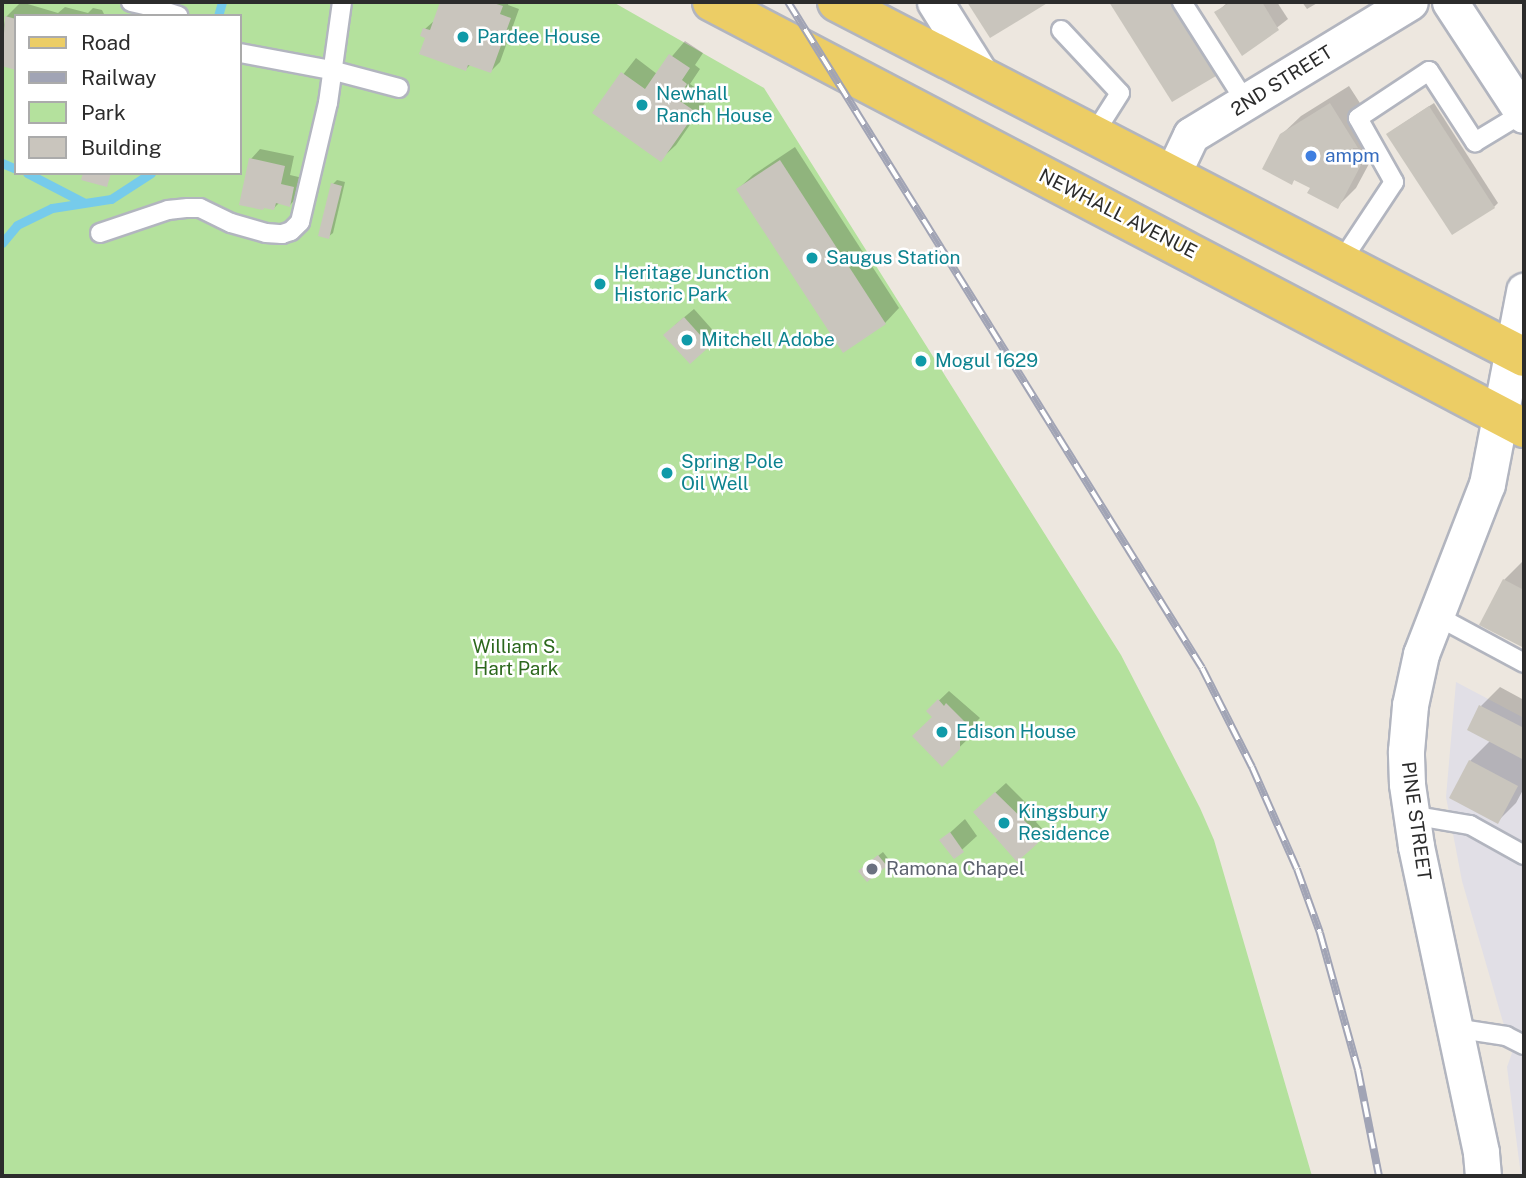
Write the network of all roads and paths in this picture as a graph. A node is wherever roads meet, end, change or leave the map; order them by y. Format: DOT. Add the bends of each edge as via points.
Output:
graph roads {
  1 [pos="342,2"];
  2 [pos="712,2"];
  3 [pos="837,2"];
  4 [pos="935,2"];
  5 [pos="1182,2"];
  6 [pos="1410,2"];
  7 [pos="1450,2"];
  8 [pos="143,3"];
  9 [pos="173,14"];
  10 [pos="1061,30"];
  11 [pos="242,53"];
  12 [pos="331,70"];
  13 [pos="982,76"];
  14 [pos="399,88"];
  15 [pos="1247,104"];
  16 [pos="1523,114"];
  17 [pos="1094,134"];
  18 [pos="1172,175"];
  19 [pos="100,233"];
  20 [pos="1341,261"];
  21 [pos="1524,291"];
  22 [pos="1518,354"];
  23 [pos="1512,421"];
  24 [pos="1435,615"];
  25 [pos="1524,663"];
  26 [pos="1411,815"];
  27 [pos="1524,855"];
  28 [pos="1454,1028"];
  29 [pos="1524,1045"];
  30 [pos="1483,1176"];
  1 -- 12 [label="lane"];
  2 -- 23 [label="main road, NEWHALL AVENUE"];
  3 -- 13 [label="main road"];
  4 -- 13 [label="street"];
  5 -- 15 [label="lane"];
  6 -- 15 [label="street, 2ND STREET"];
  7 -- 16 [label="street"];
  8 -- 9 [label="lane"];
  10 -- 17 [label="lane" via="1119,93"];
  11 -- 12 [label="lane"];
  12 -- 14 [label="lane"];
  12 -- 19 [label="lane" via="328,103 300,222 292,231 267,233 200,208 188,208 168,210"];
  13 -- 17 [label="main road"];
  15 -- 18 [label="street, 2ND STREET" via="1191,135"];
  16 -- 20 [label="lane" via="1475,142 1429,71 1358,118 1394,182"];
  17 -- 18 [label="main road"];
  18 -- 20 [label="main road"];
  20 -- 22 [label="main road"];
  21 -- 22 [label="street, PINE STREET"];
  22 -- 23 [label="street, PINE STREET"];
  23 -- 24 [label="street, PINE STREET"];
  24 -- 25 [label="lane"];
  24 -- 26 [label="street, PINE STREET" via="1410,705 1406,751"];
  26 -- 27 [label="lane" via="1470,825"];
  26 -- 28 [label="street, PINE STREET"];
  28 -- 29 [label="lane" via="1506,1036"];
  28 -- 30 [label="street, PINE STREET"];
}
